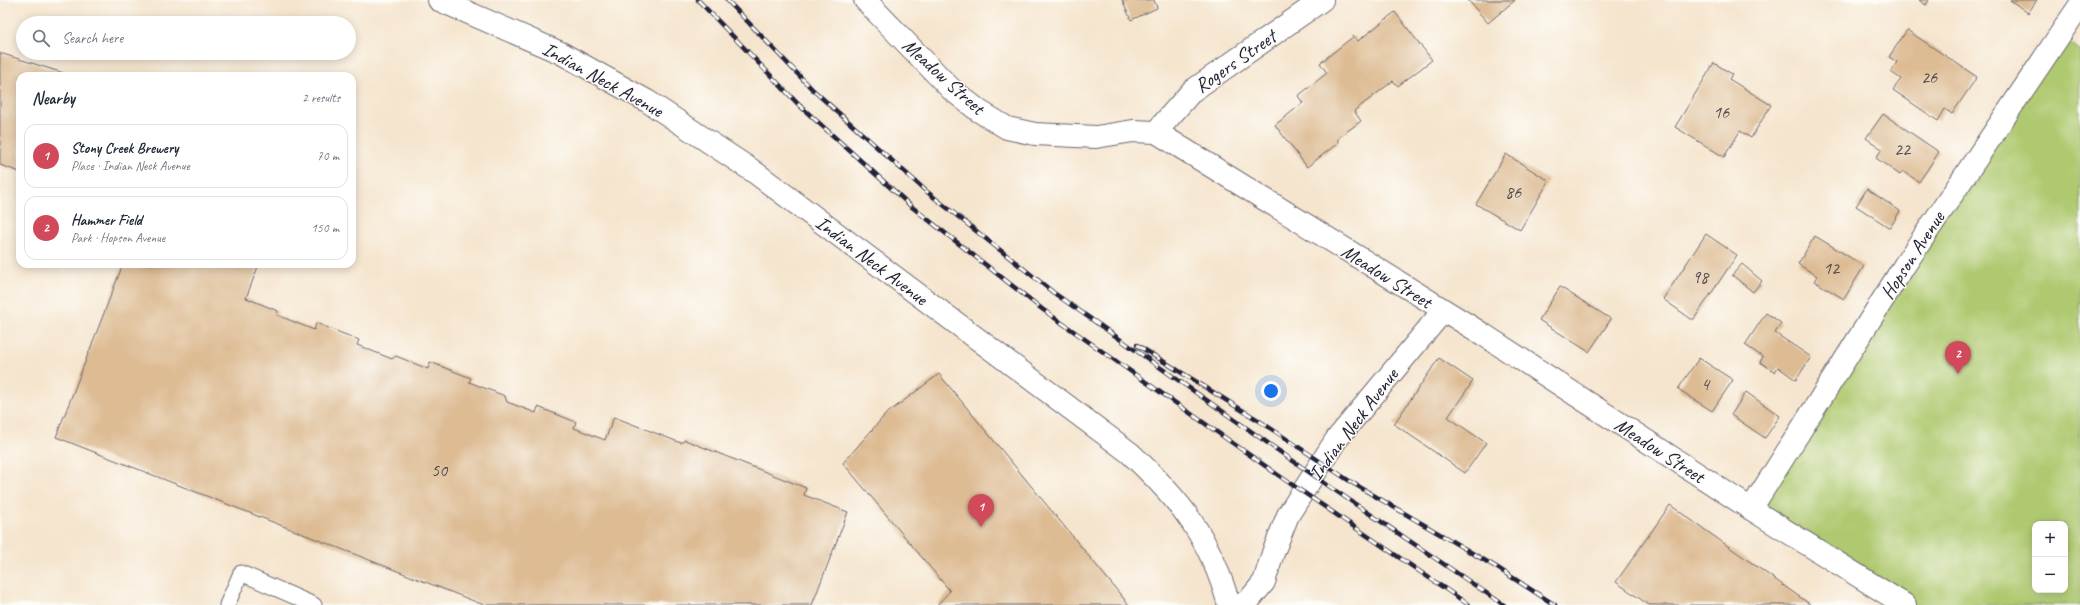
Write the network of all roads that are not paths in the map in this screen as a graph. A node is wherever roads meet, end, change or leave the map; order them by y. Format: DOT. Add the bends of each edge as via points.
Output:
graph roads {
  1 [pos="439,0"];
  2 [pos="865,0"];
  3 [pos="1322,0"];
  4 [pos="2080,5"];
  5 [pos="1156,132"];
  6 [pos="1443,311"];
  7 [pos="1751,509"];
  8 [pos="227,605"];
  9 [pos="314,605"];
  10 [pos="1229,605"];
  11 [pos="1241,605"];
  12 [pos="1905,605"];
  1 -- 10 [label="street, Indian Neck Avenue" via="561,53 647,101 753,171 1130,453 1162,483 1187,514 1206,545 1222,580"];
  2 -- 5 [label="street, Meadow Street" via="951,89 979,111 1007,128 1035,134 1096,137 1133,130"];
  3 -- 5 [label="street, Rogers Street" via="1192,91"];
  4 -- 7 [label="street, Hopson Avenue" via="1904,266"];
  5 -- 6 [label="street, Meadow Street"];
  6 -- 7 [label="street, Meadow Street"];
  6 -- 11 [label="street, Indian Neck Avenue" via="1336,440 1288,515 1264,582 1250,599"];
  7 -- 12 [label="street, Meadow Street"];
  8 -- 9 [label="lane" via="241,574"];
}
